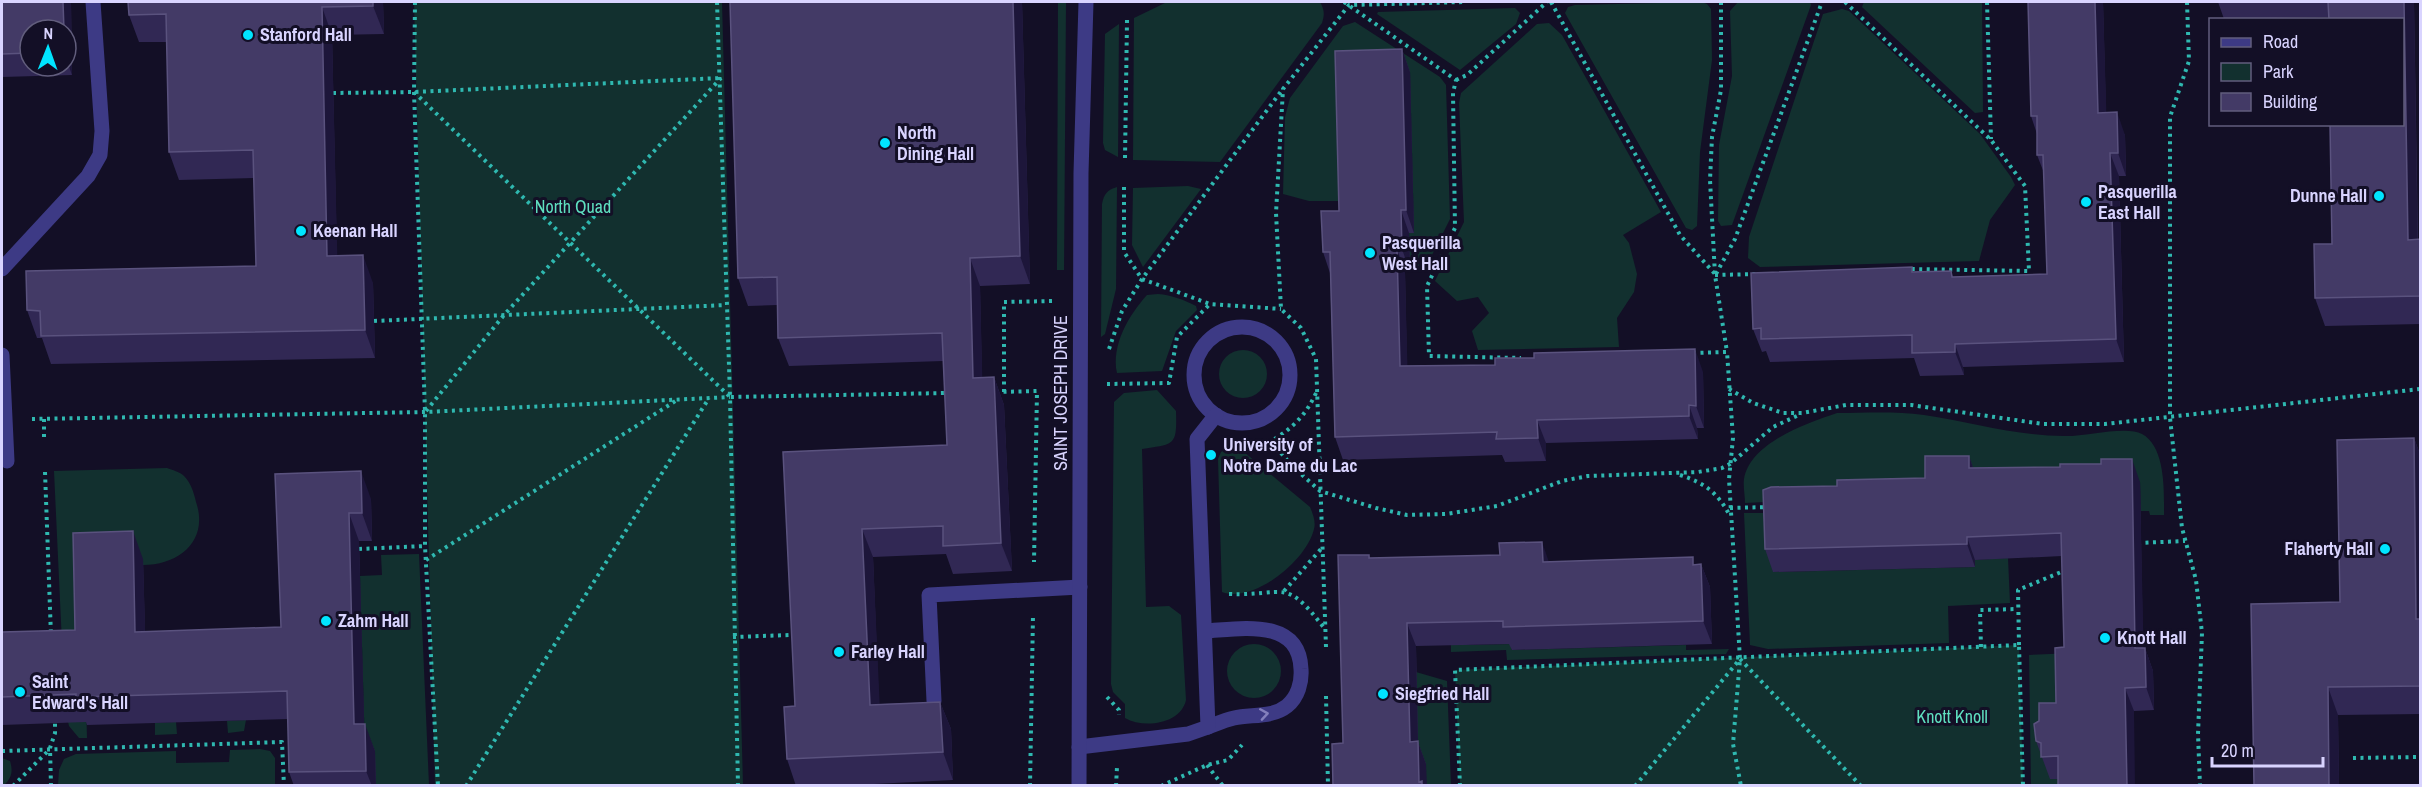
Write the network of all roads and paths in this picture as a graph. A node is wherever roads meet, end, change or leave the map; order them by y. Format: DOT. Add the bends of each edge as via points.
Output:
graph roads {
  1 [pos="93,2"];
  2 [pos="415,2"];
  3 [pos="717,2"];
  4 [pos="1086,2"];
  5 [pos="1344,2"];
  6 [pos="1426,2"];
  7 [pos="1466,2"];
  8 [pos="1549,2"];
  9 [pos="1721,2"];
  10 [pos="1822,2"];
  11 [pos="1845,2"];
  12 [pos="1987,2"];
  13 [pos="2187,2"];
  14 [pos="1349,5"];
  15 [pos="1127,20"];
  16 [pos="721,78"];
  17 [pos="1456,80"];
  18 [pos="1283,89"];
  19 [pos="414,92"];
  20 [pos="333,93"];
  21 [pos="1991,140"];
  22 [pos="1125,158"];
  23 [pos="1124,188"];
  24 [pos="572,243"];
  25 [pos="2,269"];
  26 [pos="1902,269"];
  27 [pos="1762,273"];
  28 [pos="1715,275"];
  29 [pos="1142,279"];
  30 [pos="1053,301"];
  31 [pos="726,304"];
  32 [pos="1210,304"];
  33 [pos="1281,309"];
  34 [pos="638,310"];
  35 [pos="504,315"];
  36 [pos="420,319"];
  37 [pos="374,321"];
  38 [pos="1108,350"];
  39 [pos="1727,352"];
  40 [pos="1692,353"];
  41 [pos="2,355"];
  42 [pos="1527,358"];
  43 [pos="1107,373"];
  44 [pos="1730,389"];
  45 [pos="2421,389"];
  46 [pos="1317,390"];
  47 [pos="992,392"];
  48 [pos="1004,392"];
  49 [pos="956,393"];
  50 [pos="730,397"];
  51 [pos="709,398"];
  52 [pos="677,400"];
  53 [pos="425,412"];
  54 [pos="1802,413"];
  55 [pos="1216,415"];
  56 [pos="44,418"];
  57 [pos="2170,418"];
  58 [pos="5,420"];
  59 [pos="44,439"];
  60 [pos="7,461"];
  61 [pos="1730,464"];
  62 [pos="45,472"];
  63 [pos="1676,473"];
  64 [pos="1320,491"];
  65 [pos="1779,507"];
  66 [pos="1730,508"];
  67 [pos="1730,516"];
  68 [pos="2185,541"];
  69 [pos="2138,543"];
  70 [pos="426,546"];
  71 [pos="1322,548"];
  72 [pos="359,549"];
  73 [pos="426,560"];
  74 [pos="2071,568"];
  75 [pos="1080,587"];
  76 [pos="1034,590"];
  77 [pos="1284,591"];
  78 [pos="1222,592"];
  79 [pos="2018,609"];
  80 [pos="1326,630"];
  81 [pos="1205,631"];
  82 [pos="791,635"];
  83 [pos="733,637"];
  84 [pos="51,638"];
  85 [pos="2019,645"];
  86 [pos="1981,647"];
  87 [pos="1326,653"];
  88 [pos="1740,659"];
  89 [pos="1326,688"];
  90 [pos="934,701"];
  91 [pos="54,709"];
  92 [pos="1326,711"];
  93 [pos="1320,712"];
  94 [pos="1208,727"];
  95 [pos="1253,743"];
  96 [pos="1079,747"];
  97 [pos="50,748"];
  98 [pos="2,751"];
  99 [pos="2421,757"];
  100 [pos="2353,758"];
  101 [pos="1207,765"];
  102 [pos="13,786"];
  103 [pos="51,786"];
  104 [pos="284,786"];
  105 [pos="438,786"];
  106 [pos="466,786"];
  107 [pos="738,786"];
  108 [pos="1030,786"];
  109 [pos="1079,786"];
  110 [pos="1161,786"];
  111 [pos="1223,786"];
  112 [pos="1328,786"];
  113 [pos="1460,786"];
  114 [pos="1635,786"];
  115 [pos="1741,786"];
  116 [pos="1861,786"];
  117 [pos="2023,786"];
  118 [pos="2200,786"];
  1 -- 25 [label="street" via="102,131 100,155 88,176"];
  2 -- 19 [label="path"];
  3 -- 16 [label="path"];
  4 -- 75 [label="street, SAINT JOSEPH DRIVE" via="1081,185"];
  5 -- 14 [label="path"];
  6 -- 7 [label="path"];
  6 -- 14 [label="path"];
  8 -- 17 [label="path" via="1467,75"];
  8 -- 28 [label="path" via="1680,235"];
  9 -- 28 [label="path" via="1721,90 1712,137 1710,180"];
  10 -- 28 [label="path" via="1735,239"];
  11 -- 21 [label="path"];
  12 -- 21 [label="path"];
  13 -- 57 [label="path" via="2189,61 2170,117"];
  14 -- 17 [label="path"];
  14 -- 18 [label="path"];
  15 -- 22 [label="path"];
  16 -- 19 [label="path"];
  16 -- 24 [label="path"];
  16 -- 31 [label="path"];
  17 -- 42 [label="path" via="1455,228 1427,286 1429,356"];
  18 -- 29 [label="path"];
  18 -- 33 [label="path" via="1275,213"];
  19 -- 20 [label="path"];
  19 -- 24 [label="path"];
  19 -- 36 [label="path"];
  21 -- 26 [label="path" via="2025,186 2029,270"];
  23 -- 29 [label="path" via="1124,252"];
  24 -- 34 [label="path"];
  24 -- 35 [label="path"];
  27 -- 28 [label="path"];
  28 -- 39 [label="path"];
  29 -- 32 [label="path"];
  29 -- 38 [label="path" via="1122,311"];
  30 -- 48 [label="path" via="1004,302"];
  31 -- 34 [label="path"];
  31 -- 50 [label="path"];
  32 -- 33 [label="path"];
  32 -- 43 [label="path" via="1177,337 1169,383 1106,384"];
  33 -- 46 [label="path" via="1309,342 1316,359"];
  34 -- 35 [label="path"];
  34 -- 50 [label="path"];
  35 -- 36 [label="path"];
  35 -- 53 [label="path"];
  36 -- 37 [label="path"];
  36 -- 53 [label="path"];
  39 -- 40 [label="path"];
  39 -- 44 [label="path"];
  41 -- 58 [label="street"];
  44 -- 54 [label="path" via="1768,408"];
  44 -- 61 [label="path"];
  45 -- 57 [label="path"];
  46 -- 64 [label="path"];
  46 -- 64 [label="path" via="1301,418 1271,441"];
  47 -- 48 [label="path"];
  48 -- 76 [label="path" via="1037,392"];
  49 -- 50 [label="path"];
  50 -- 51 [label="path"];
  50 -- 83 [label="path"];
  51 -- 52 [label="path"];
  51 -- 106 [label="path"];
  52 -- 53 [label="path"];
  52 -- 73 [label="path"];
  53 -- 56 [label="path"];
  53 -- 70 [label="path"];
  54 -- 57 [label="path" via="1846,405 1911,405 2043,424"];
  54 -- 61 [label="path" via="1773,427"];
  55 -- 55 [label="street" via="1230,421 1253,421 1274,411 1284,399 1289,385 1288,362 1277,342 1265,332 1236,328 1210,340 1201,351 1194,378 1197,392"];
  55 -- 81 [label="street" via="1197,439"];
  56 -- 58 [label="path"];
  56 -- 59 [label="path"];
  57 -- 68 [label="path"];
  58 -- 60 [label="street"];
  61 -- 63 [label="path" via="1712,471"];
  61 -- 66 [label="path"];
  62 -- 84 [label="path"];
  63 -- 64 [label="path" via="1588,476 1562,481 1497,506 1446,514 1407,515"];
  63 -- 67 [label="path" via="1711,488"];
  64 -- 71 [label="path"];
  65 -- 66 [label="path"];
  66 -- 67 [label="path"];
  67 -- 88 [label="path"];
  68 -- 69 [label="path"];
  68 -- 118 [label="path" via="2196,580 2202,633"];
  70 -- 72 [label="path"];
  70 -- 73 [label="path"];
  71 -- 77 [label="path"];
  71 -- 80 [label="path"];
  73 -- 105 [label="path"];
  74 -- 79 [label="path" via="2018,590"];
  75 -- 76 [label="street"];
  75 -- 96 [label="street, SAINT JOSEPH DRIVE"];
  76 -- 90 [label="street" via="929,595"];
  76 -- 108 [label="path"];
  77 -- 78 [label="path" via="1230,595"];
  77 -- 80 [label="path" via="1303,601"];
  79 -- 85 [label="path"];
  79 -- 86 [label="path" via="1980,610"];
  80 -- 87 [label="path"];
  81 -- 94 [label="street"];
  94 -- 81 [label="street, one-way" via="1232,718 1271,714 1287,706 1299,690 1301,676 1299,654 1292,643 1270,629"];
  82 -- 83 [label="path"];
  83 -- 107 [label="path"];
  85 -- 86 [label="path"];
  85 -- 117 [label="path"];
  86 -- 88 [label="path"];
  88 -- 113 [label="path" via="1455,670"];
  88 -- 114 [label="path"];
  88 -- 115 [label="path" via="1733,744"];
  88 -- 116 [label="path"];
  89 -- 92 [label="path"];
  91 -- 97 [label="path" via="55,733"];
  92 -- 93 [label="path"];
  92 -- 112 [label="path"];
  94 -- 96 [label="street" via="1188,734"];
  95 -- 101 [label="path" via="1244,743 1228,760"];
  96 -- 109 [label="street, SAINT JOSEPH DRIVE"];
  97 -- 98 [label="path"];
  97 -- 102 [label="path"];
  97 -- 103 [label="path"];
  97 -- 104 [label="path" via="282,742"];
  99 -- 100 [label="path"];
  101 -- 110 [label="path"];
  101 -- 111 [label="path"];
}
